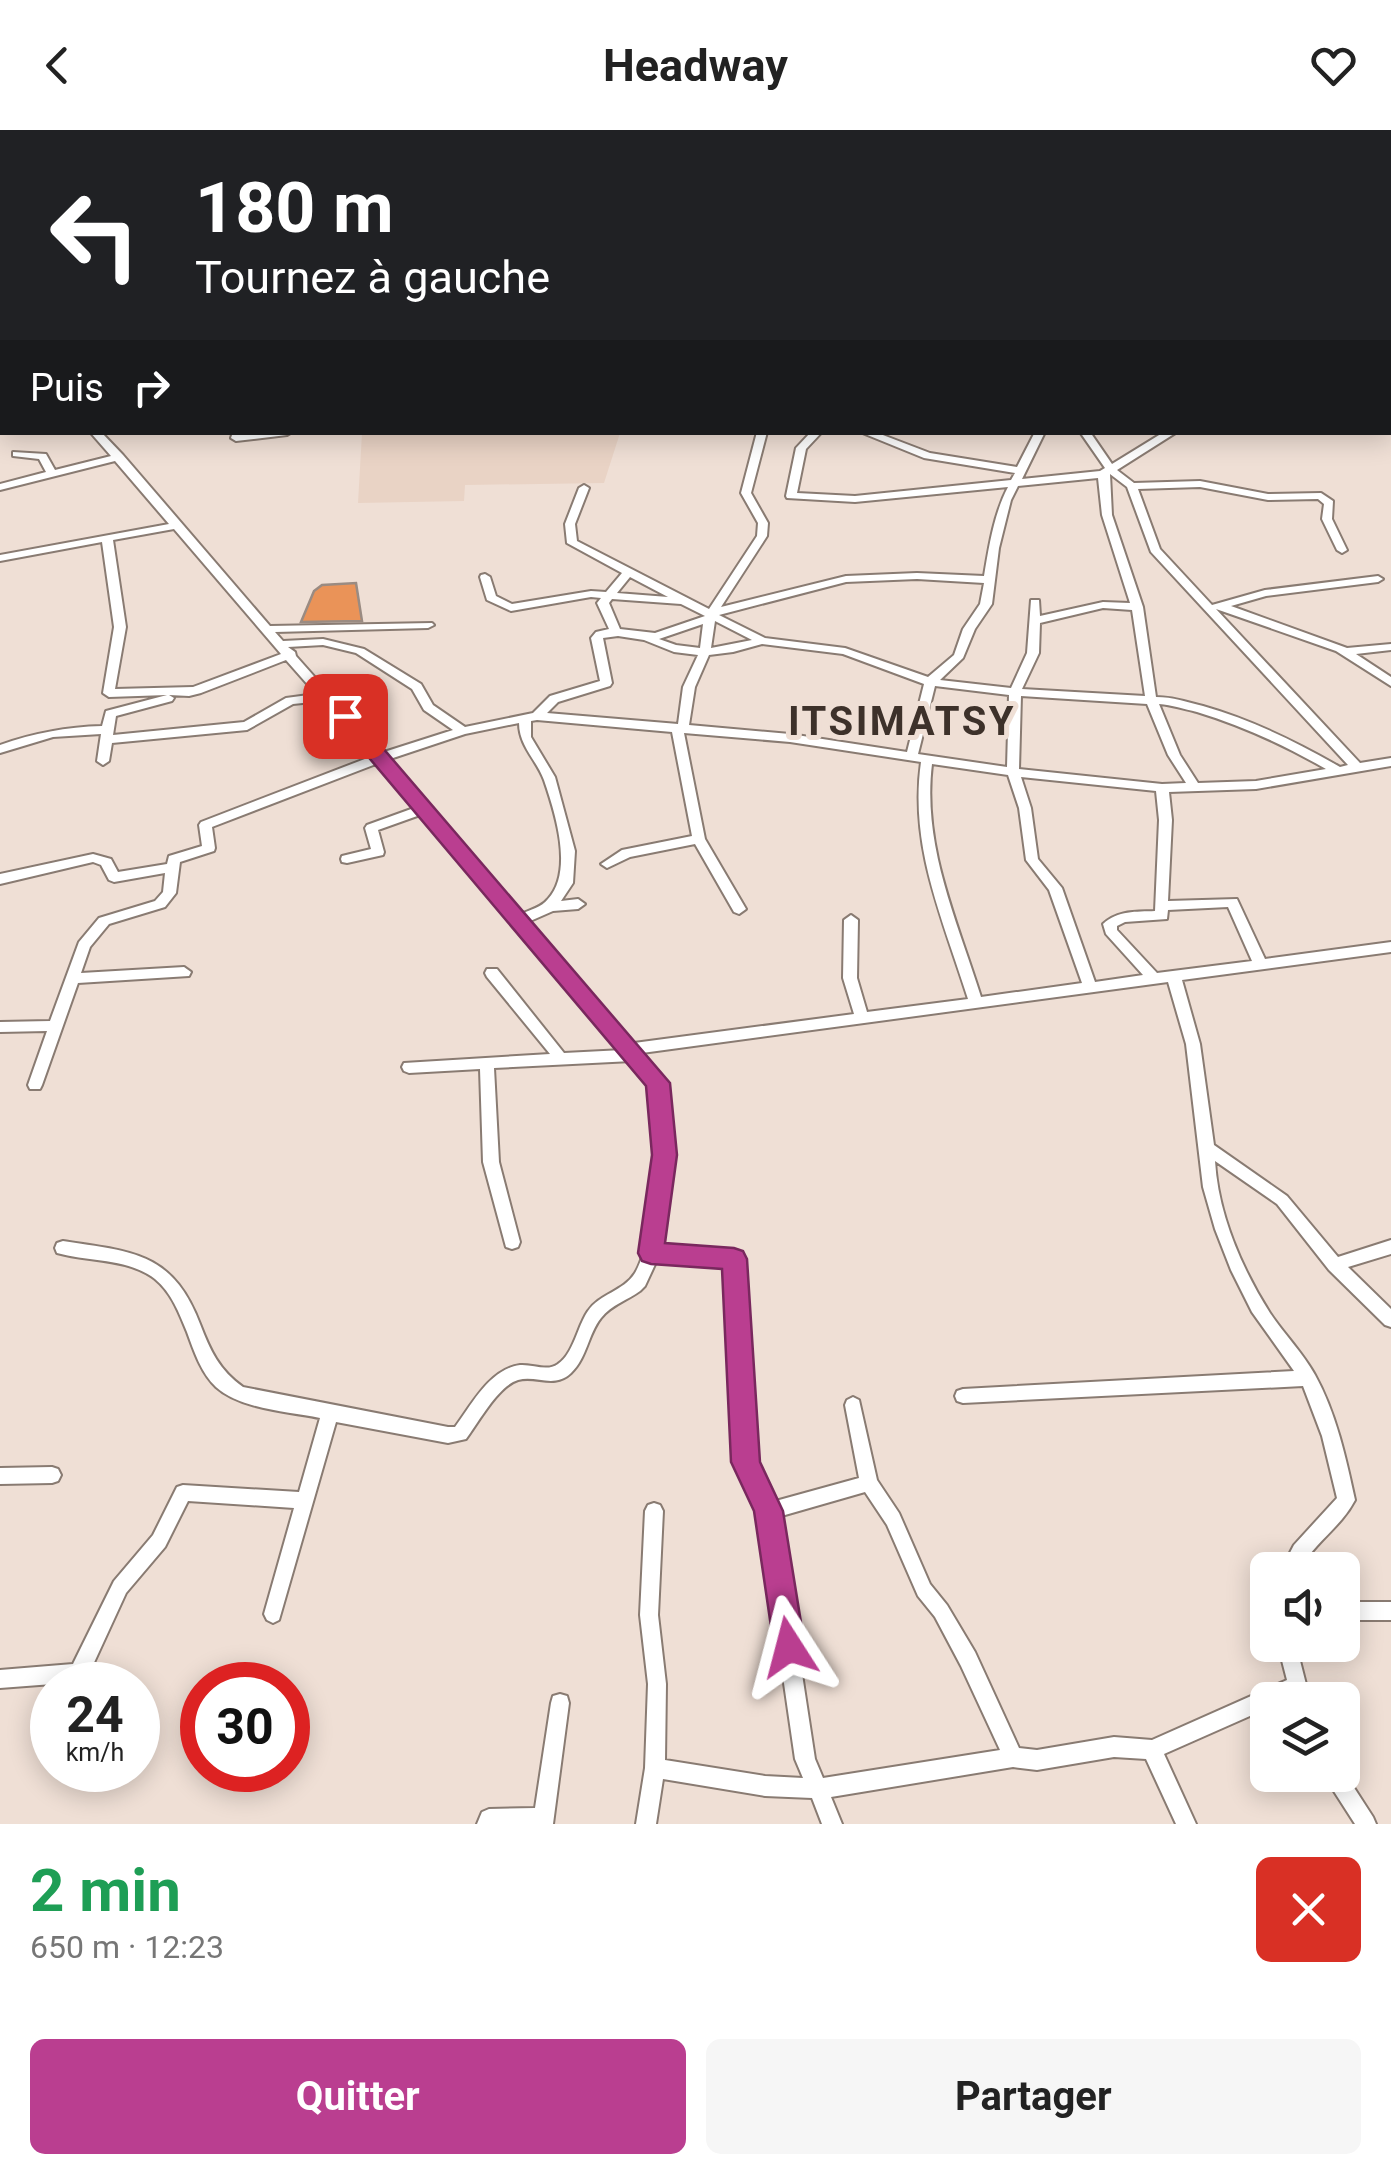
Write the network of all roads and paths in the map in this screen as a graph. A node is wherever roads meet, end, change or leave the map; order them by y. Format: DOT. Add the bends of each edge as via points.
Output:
graph roads {
  1 [pos="99,435"];
  2 [pos="237,435"];
  3 [pos="262,435"];
  4 [pos="761,435"];
  5 [pos="815,435"];
  6 [pos="872,435"];
  7 [pos="1039,435"];
  8 [pos="1088,435"];
  9 [pos="1167,435"];
  10 [pos="18,454"];
  11 [pos="119,457"];
  12 [pos="1108,472"];
  13 [pos="52,473"];
  14 [pos="1019,475"];
  15 [pos="1132,486"];
  16 [pos="0,487"];
  17 [pos="584,488"];
  18 [pos="179,526"];
  19 [pos="107,540"];
  20 [pos="1342,550"];
  21 [pos="0,558"];
  22 [pos="630,572"];
  23 [pos="485,576"];
  24 [pos="1378,579"];
  25 [pos="990,580"];
  26 [pos="610,593"];
  27 [pos="1034,602"];
  28 [pos="692,603"];
  29 [pos="1213,606"];
  30 [pos="1136,607"];
  31 [pos="711,615"];
  32 [pos="1034,621"];
  33 [pos="428,625"];
  34 [pos="270,629"];
  35 [pos="615,630"];
  36 [pos="647,636"];
  37 [pos="762,642"];
  38 [pos="1391,647"];
  39 [pos="287,649"];
  40 [pos="705,652"];
  41 [pos="1346,652"];
  42 [pos="930,682"];
  43 [pos="1391,682"];
  44 [pos="197,690"];
  45 [pos="1015,692"];
  46 [pos="328,696"];
  47 [pos="1151,700"];
  48 [pos="531,717"];
  49 [pos="680,729"];
  50 [pos="464,732"];
  51 [pos="107,735"];
  52 [pos="0,749"];
  53 [pos="920,757"];
  54 [pos="380,758"];
  55 [pos="102,761"];
  56 [pos="1384,763"];
  57 [pos="1356,767"];
  58 [pos="1013,772"];
  59 [pos="1340,772"];
  60 [pos="1391,776"];
  61 [pos="1162,788"];
  62 [pos="1195,788"];
  63 [pos="422,809"];
  64 [pos="699,839"];
  65 [pos="348,859"];
  66 [pos="607,864"];
  67 [pos="173,867"];
  68 [pos="0,879"];
  69 [pos="578,904"];
  70 [pos="552,906"];
  71 [pos="1161,906"];
  72 [pos="739,909"];
  73 [pos="519,920"];
  74 [pos="851,920"];
  75 [pos="1391,947"];
  76 [pos="1261,965"];
  77 [pos="184,972"];
  78 [pos="492,974"];
  79 [pos="1174,977"];
  80 [pos="73,978"];
  81 [pos="1154,980"];
  82 [pos="1090,988"];
  83 [pos="976,1003"];
  84 [pos="862,1018"];
  85 [pos="56,1026"];
  86 [pos="0,1028"];
  87 [pos="633,1052"];
  88 [pos="559,1060"];
  89 [pos="487,1064"];
  90 [pos="409,1067"];
  91 [pos="34,1085"];
  92 [pos="1207,1148"];
  93 [pos="512,1242"];
  94 [pos="1391,1247"];
  95 [pos="63,1248"];
  96 [pos="651,1253"];
  97 [pos="1334,1264"];
  98 [pos="1391,1320"];
  99 [pos="1308,1378"];
  100 [pos="963,1396"];
  101 [pos="852,1405"];
  102 [pos="330,1414"];
  103 [pos="52,1475"];
  104 [pos="0,1476"];
  105 [pos="868,1483"];
  106 [pos="306,1501"];
  107 [pos="654,1511"];
  108 [pos="768,1511"];
  109 [pos="1299,1552"];
  110 [pos="1391,1610"];
  111 [pos="1360,1611"];
  112 [pos="274,1614"];
  113 [pos="0,1679"];
  114 [pos="560,1703"];
  115 [pos="1250,1712"];
  116 [pos="1152,1750"];
  117 [pos="1013,1757"];
  118 [pos="655,1768"];
  119 [pos="818,1789"];
  120 [pos="1346,1792"];
  121 [pos="543,1821"];
  122 [pos="487,1824"];
  123 [pos="646,1824"];
  124 [pos="832,1824"];
  125 [pos="1186,1824"];
  126 [pos="1366,1824"];
  1 -- 11 [label="street"];
  2 -- 3 [label="street"];
  4 -- 31 [label="street" via="746,493 762,536"];
  5 -- 14 [label="street" via="801,448 791,496 855,498"];
  6 -- 14 [label="street" via="928,456"];
  7 -- 14 [label="street"];
  8 -- 12 [label="street"];
  9 -- 12 [label="street"];
  10 -- 13 [label="street" via="42,456"];
  11 -- 13 [label="street"];
  11 -- 18 [label="street"];
  12 -- 14 [label="street"];
  12 -- 15 [label="street"];
  12 -- 30 [label="street" via="1107,515"];
  13 -- 16 [label="street"];
  14 -- 25 [label="street" via="1006,500"];
  15 -- 20 [label="street" via="1200,484 1268,498 1321,496"];
  15 -- 29 [label="street" via="1150,543"];
  17 -- 22 [label="street" via="570,524 572,542"];
  18 -- 19 [label="street"];
  18 -- 34 [label="street"];
  19 -- 21 [label="street"];
  19 -- 44 [label="street" via="120,627 110,693"];
  22 -- 26 [label="street"];
  22 -- 28 [label="street"];
  23 -- 26 [label="street" via="491,598 511,608"];
  24 -- 29 [label="street"];
  25 -- 31 [label="street" via="846,580"];
  25 -- 42 [label="street" via="986,604 958,656"];
  26 -- 28 [label="street"];
  26 -- 35 [label="street" via="603,609"];
  27 -- 32 [label="street"];
  28 -- 31 [label="street"];
  29 -- 41 [label="street"];
  29 -- 57 [label="street"];
  30 -- 32 [label="street" via="1103,605"];
  30 -- 47 [label="street"];
  31 -- 36 [label="street"];
  31 -- 37 [label="street"];
  31 -- 40 [label="street"];
  32 -- 45 [label="street" via="1032,653"];
  33 -- 34 [label="street"];
  34 -- 39 [label="street"];
  35 -- 36 [label="street"];
  35 -- 48 [label="street" via="597,638 606,684 554,699"];
  36 -- 40 [label="street" via="674,649"];
  37 -- 40 [label="street"];
  37 -- 42 [label="street" via="844,652"];
  38 -- 41 [label="street"];
  39 -- 44 [label="street"];
  39 -- 46 [label="street"];
  39 -- 50 [label="street" via="323,642 360,651 418,687 428,708"];
  40 -- 49 [label="street" via="688,687"];
  41 -- 43 [label="street"];
  42 -- 45 [label="street"];
  42 -- 53 [label="street"];
  44 -- 51 [label="street" via="110,714"];
  45 -- 47 [label="street"];
  45 -- 58 [label="street"];
  46 -- 51 [label="street" via="290,701 247,726"];
  46 -- 54 [label="street"];
  47 -- 59 [label="street" via="1230,718"];
  47 -- 62 [label="street"];
  48 -- 49 [label="street"];
  48 -- 50 [label="street"];
  48 -- 70 [label="street" via="525,737 549,777 568,851 566,883"];
  49 -- 53 [label="street"];
  49 -- 64 [label="street"];
  50 -- 54 [label="street"];
  51 -- 52 [label="street" via="76,728"];
  51 -- 55 [label="street"];
  53 -- 58 [label="street"];
  53 -- 83 [label="street" via="927,843"];
  54 -- 63 [label="street"];
  54 -- 67 [label="street" via="218,818 205,825 209,848 174,860"];
  56 -- 57 [label="street"];
  56 -- 60 [label="street"];
  57 -- 59 [label="street"];
  58 -- 61 [label="street"];
  58 -- 82 [label="street" via="1032,860 1056,888"];
  59 -- 62 [label="street"];
  61 -- 62 [label="street"];
  61 -- 71 [label="street" via="1168,815"];
  63 -- 65 [label="street" via="371,828 378,852"];
  63 -- 73 [label="street"];
  64 -- 66 [label="street" via="626,853"];
  64 -- 72 [label="street"];
  67 -- 68 [label="street" via="114,878 106,862 93,858"];
  67 -- 80 [label="street" via="160,904 96,927"];
  69 -- 70 [label="street"];
  70 -- 73 [label="street"];
  71 -- 76 [label="street" via="1232,902"];
  71 -- 81 [label="street" via="1162,916 1110,924"];
  73 -- 87 [label="street"];
  74 -- 84 [label="street" via="850,978"];
  75 -- 76 [label="street"];
  76 -- 79 [label="street"];
  77 -- 80 [label="street"];
  78 -- 88 [label="street"];
  79 -- 81 [label="street"];
  79 -- 92 [label="street" via="1193,1044"];
  80 -- 85 [label="street"];
  81 -- 82 [label="street"];
  82 -- 83 [label="street"];
  83 -- 84 [label="street"];
  84 -- 87 [label="street"];
  85 -- 86 [label="street"];
  85 -- 91 [label="street"];
  87 -- 88 [label="street"];
  87 -- 96 [label="street" via="658,1083 662,1108 662,1189"];
  88 -- 89 [label="street"];
  89 -- 90 [label="street"];
  89 -- 93 [label="street" via="491,1162"];
  92 -- 97 [label="street" via="1282,1200"];
  92 -- 99 [label="street" via="1213,1202 1243,1274"];
  94 -- 97 [label="street"];
  95 -- 102 [label="street" via="158,1272 183,1296 214,1370 235,1392"];
  96 -- 102 [label="street" via="642,1278 625,1296 598,1309 564,1369 515,1373 460,1434"];
  96 -- 108 [label="street" via="734,1259 746,1462"];
  97 -- 98 [label="street"];
  99 -- 100 [label="street"];
  99 -- 109 [label="street" via="1336,1450 1346,1500"];
  101 -- 105 [label="street"];
  102 -- 106 [label="street"];
  103 -- 104 [label="street"];
  105 -- 108 [label="street"];
  105 -- 117 [label="street" via="968,1659"];
  106 -- 112 [label="street"];
  106 -- 113 [label="street" via="182,1493 159,1542 120,1587 79,1673"];
  107 -- 118 [label="street" via="649,1615 658,1684"];
  108 -- 119 [label="street" via="806,1758"];
  110 -- 111 [label="street"];
  114 -- 121 [label="street"];
  115 -- 116 [label="street"];
  116 -- 117 [label="street"];
  116 -- 125 [label="street"];
  117 -- 119 [label="street"];
  118 -- 119 [label="street"];
  118 -- 123 [label="street"];
  119 -- 124 [label="street"];
  120 -- 126 [label="street"];
  121 -- 122 [label="street"];
}
